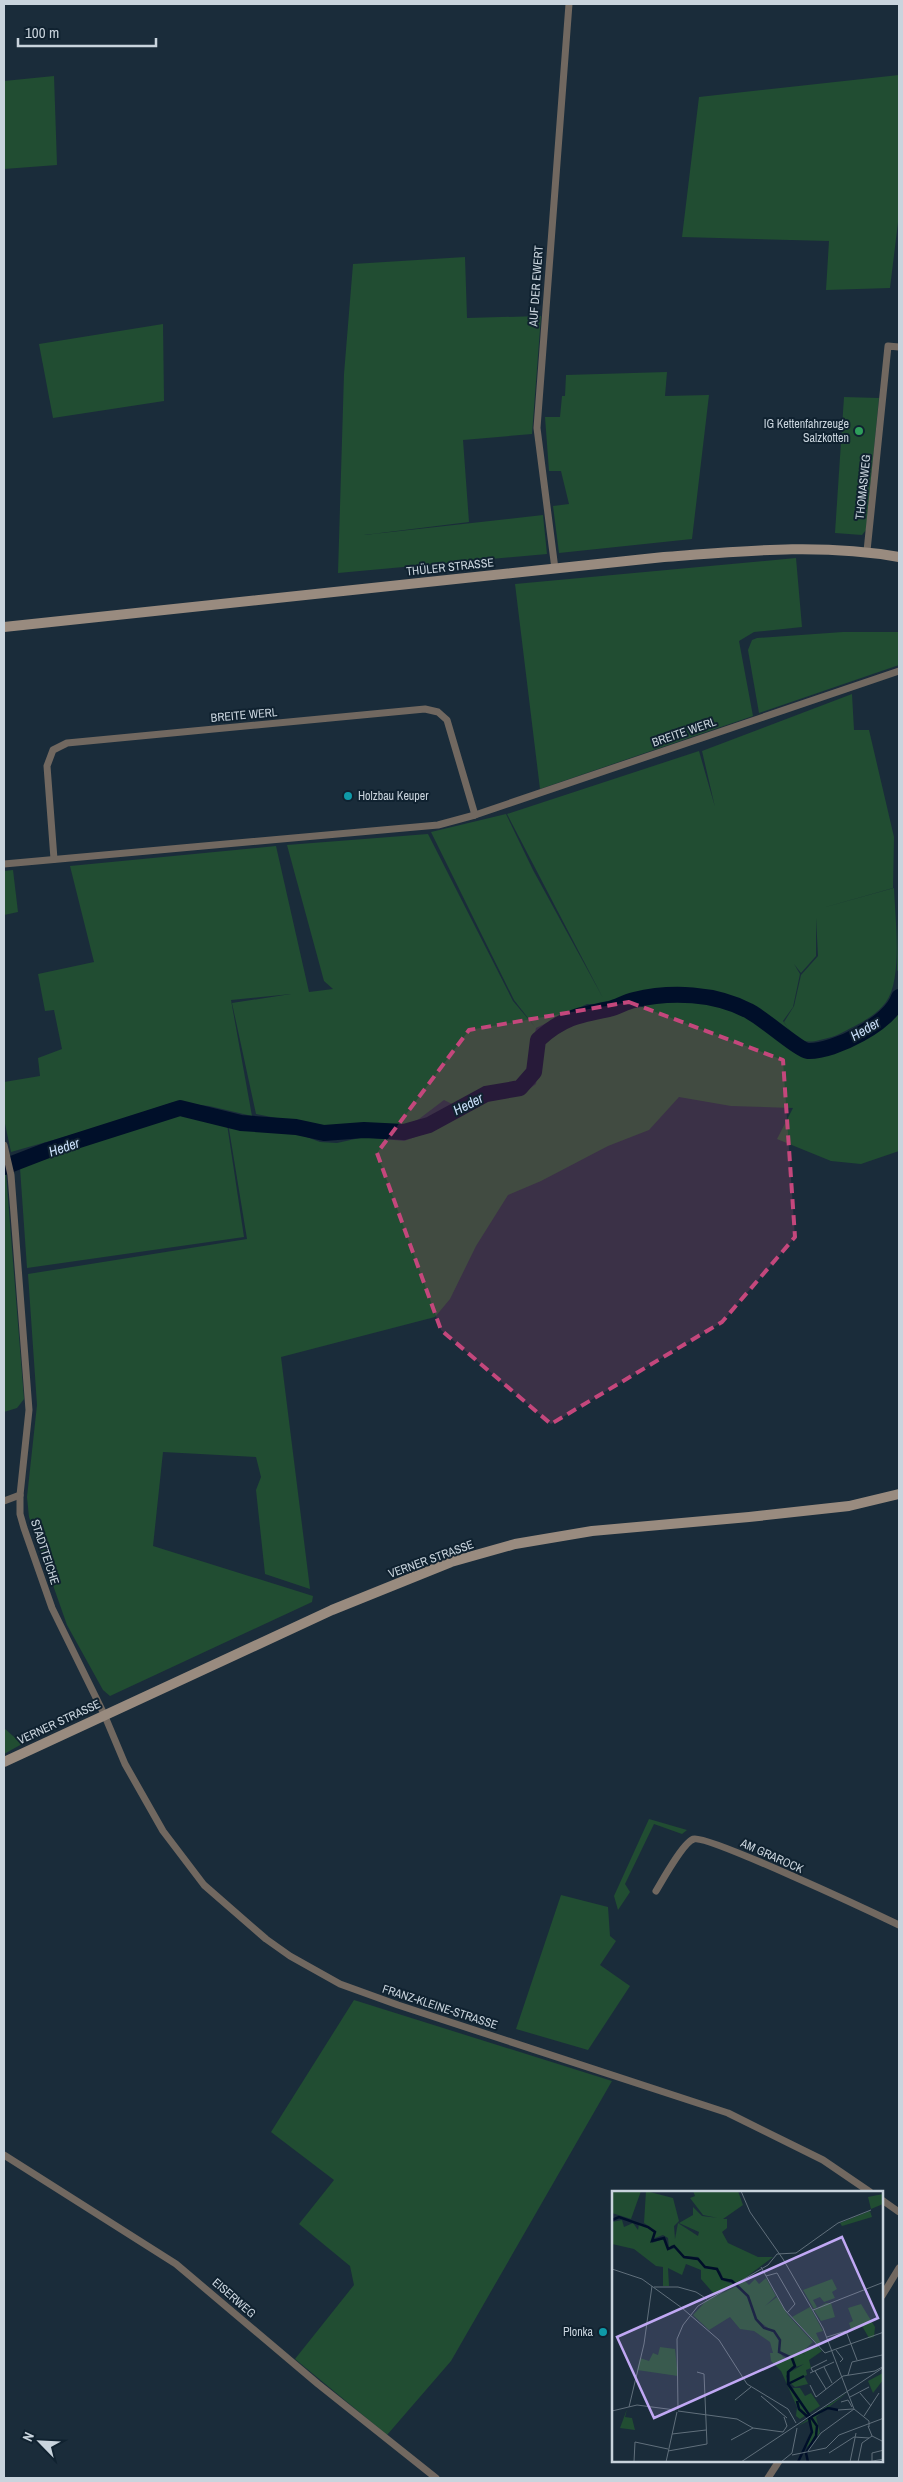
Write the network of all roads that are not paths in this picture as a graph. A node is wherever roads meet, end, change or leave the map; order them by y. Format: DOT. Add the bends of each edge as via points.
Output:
graph roads {
  1 [pos="569,4"];
  2 [pos="899,347"];
  3 [pos="867,552"];
  4 [pos="899,557"];
  5 [pos="555,569"];
  6 [pos="4,627"];
  7 [pos="899,671"];
  8 [pos="475,815"];
  9 [pos="54,859"];
  10 [pos="4,864"];
  11 [pos="4,1145"];
  12 [pos="899,1494"];
  13 [pos="20,1495"];
  14 [pos="4,1502"];
  15 [pos="104,1714"];
  16 [pos="4,1762"];
  17 [pos="656,1891"];
  18 [pos="899,1925"];
  19 [pos="4,2154"];
  20 [pos="869,2191"];
  21 [pos="883,2201"];
  22 [pos="899,2212"];
  23 [pos="899,2268"];
  24 [pos="883,2294"];
  25 [pos="778,2462"];
  26 [pos="436,2478"];
  27 [pos="768,2478"];
  1 -- 5 [label="street, AUF DER EWERT" via="537,428"];
  2 -- 3 [label="street, THOMASWEG" via="888,346"];
  3 -- 4 [label="main road, THÜLER STRASSE"];
  3 -- 5 [label="main road, THÜLER STRASSE" via="765,549"];
  5 -- 6 [label="main road, THÜLER STRASSE"];
  7 -- 8 [label="street, BREITE WERL"];
  8 -- 9 [label="street, BREITE WERL" via="438,825"];
  8 -- 9 [label="street, BREITE WERL" via="447,720 438,712 425,709 68,743 53,750 47,766"];
  9 -- 10 [label="street, BREITE WERL"];
  11 -- 13 [label="street, STADTTEICHE" via="11,1175 29,1410"];
  12 -- 15 [label="main road, VERNER STRASSE" via="840,1507 592,1531 515,1544 451,1562 332,1610"];
  13 -- 14 [label="street"];
  13 -- 15 [label="street, STADTTEICHE" via="20,1514 52,1608"];
  15 -- 16 [label="main road, VERNER STRASSE"];
  15 -- 20 [label="street, FRANZ-KLEINE-STRASSE" via="152,1814 187,1865 244,1922 290,1956 340,1984 367,1994 728,2114 823,2160"];
  17 -- 18 [label="street, AM GRAROCK" via="685,1847 698,1838"];
  19 -- 26 [label="street, EISERWEG" via="176,2264"];
  21 -- 22 [label="street"];
  23 -- 24 [label="street"];
  25 -- 27 [label="street"];
}
